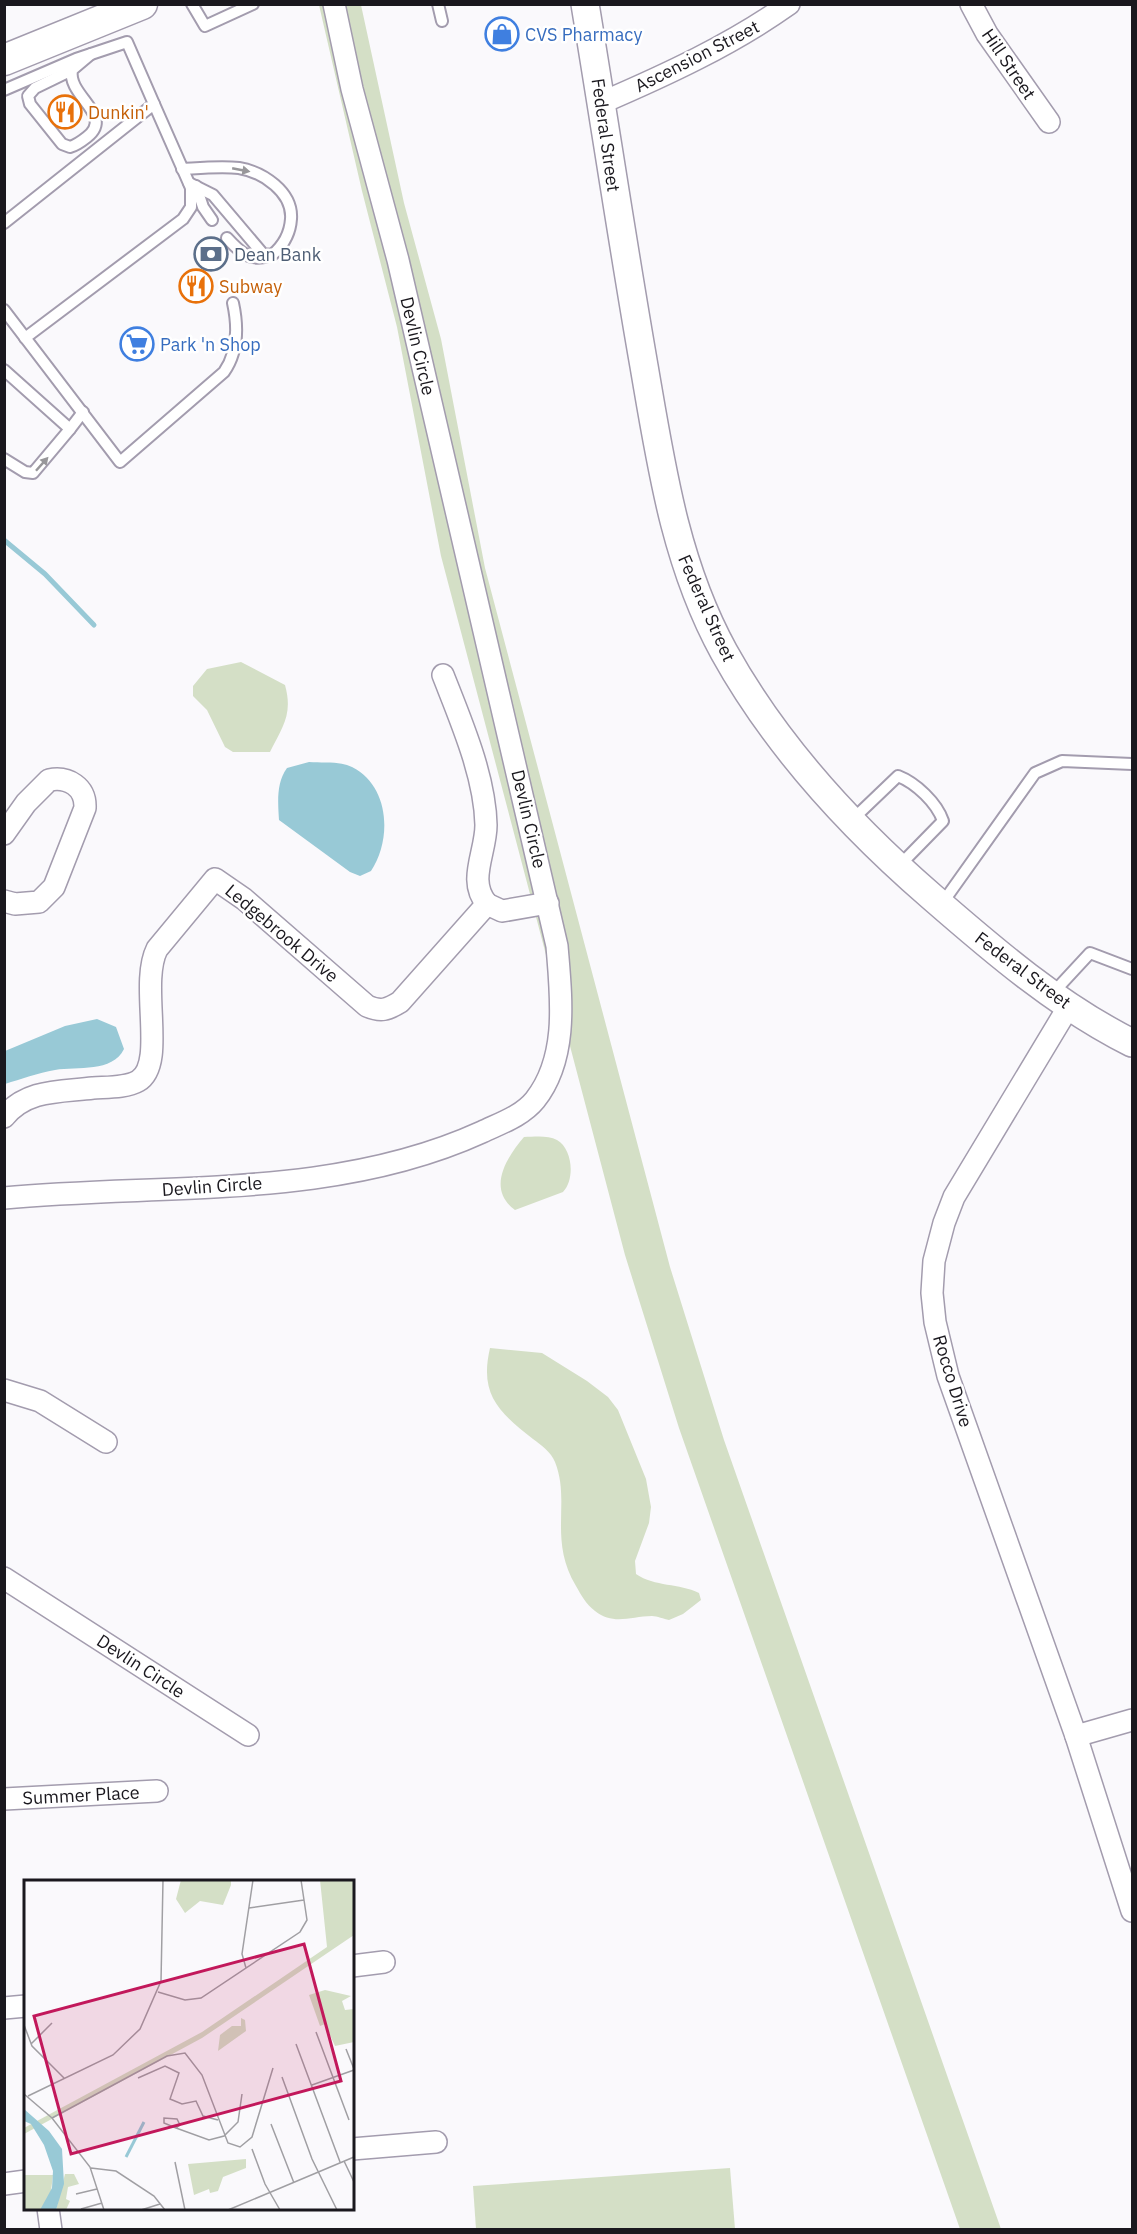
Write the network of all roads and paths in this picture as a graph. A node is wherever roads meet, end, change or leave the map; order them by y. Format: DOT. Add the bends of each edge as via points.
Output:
graph roads {
  1 [pos="192,4"];
  2 [pos="253,4"];
  3 [pos="334,4"];
  4 [pos="438,4"];
  5 [pos="585,4"];
  6 [pos="789,4"];
  7 [pos="971,4"];
  8 [pos="442,21"];
  9 [pos="126,24"];
  10 [pos="91,54"];
  11 [pos="4,60"];
  12 [pos="72,70"];
  13 [pos="4,90"];
  14 [pos="601,103"];
  15 [pos="154,104"];
  16 [pos="1049,123"];
  17 [pos="182,169"];
  18 [pos="192,184"];
  19 [pos="212,220"];
  20 [pos="4,223"];
  21 [pos="227,238"];
  22 [pos="268,256"];
  23 [pos="233,303"];
  24 [pos="4,310"];
  25 [pos="25,338"];
  26 [pos="4,370"];
  27 [pos="82,412"];
  28 [pos="70,429"];
  29 [pos="4,459"];
  30 [pos="443,675"];
  31 [pos="1132,764"];
  32 [pos="852,820"];
  33 [pos="4,834"];
  34 [pos="899,867"];
  35 [pos="4,901"];
  36 [pos="548,903"];
  37 [pos="487,904"];
  38 [pos="941,905"];
  39 [pos="1132,969"];
  40 [pos="1061,1000"];
  41 [pos="1132,1043"];
  42 [pos="4,1117"];
  43 [pos="4,1198"];
  44 [pos="4,1390"];
  45 [pos="106,1442"];
  46 [pos="4,1578"];
  47 [pos="1132,1720"];
  48 [pos="248,1735"];
  49 [pos="1076,1736"];
  50 [pos="157,1791"];
  51 [pos="4,1799"];
  52 [pos="1132,1911"];
  53 [pos="384,1962"];
  54 [pos="354,1965"];
  55 [pos="24,2006"];
  56 [pos="4,2008"];
  57 [pos="436,2142"];
  58 [pos="354,2149"];
  59 [pos="24,2181"];
  60 [pos="4,2184"];
  61 [pos="48,2210"];
  62 [pos="51,2229"];
  1 -- 2 [label="lane" via="205,26"];
  3 -- 36 [label="street, Devlin Circle"];
  4 -- 8 [label="lane"];
  5 -- 14 [label="street, Federal Street"];
  6 -- 14 [label="street, Ascension Street" via="675,70"];
  7 -- 16 [label="street, Hill Street"];
  9 -- 10 [label="lane"];
  9 -- 11 [label="main road"];
  9 -- 15 [label="lane"];
  10 -- 12 [label="lane"];
  10 -- 13 [label="lane"];
  12 -- 12 [label="lane" via="34,88 28,99 62,144 70,147 93,132 97,123 74,88"];
  14 -- 32 [label="street, Federal Street" via="665,493 690,576 724,651 744,684 794,756"];
  15 -- 17 [label="lane"];
  15 -- 20 [label="lane"];
  17 -- 18 [label="lane"];
  17 -- 22 [label="lane, one-way" via="238,168 261,177 283,193 291,210 290,231 278,250"];
  18 -- 19 [label="lane"];
  18 -- 22 [label="lane" via="213,195 257,250"];
  18 -- 25 [label="lane" via="193,200 183,219"];
  21 -- 22 [label="lane" via="250,257"];
  23 -- 27 [label="lane" via="236,341 230,364 120,462"];
  24 -- 25 [label="lane"];
  25 -- 27 [label="lane"];
  26 -- 28 [label="lane"];
  27 -- 28 [label="lane"];
  29 -- 28 [label="lane, one-way" via="33,473"];
  30 -- 37 [label="street" via="482,789 486,833 476,881 479,895"];
  31 -- 38 [label="lane" via="1062,761 1035,773"];
  32 -- 34 [label="street, Federal Street"];
  32 -- 34 [label="lane" via="898,776 939,810 943,821"];
  33 -- 35 [label="street" via="49,780 57,778 75,784 86,799 65,862 50,892 39,902"];
  34 -- 38 [label="street, Federal Street"];
  36 -- 37 [label="street" via="502,911"];
  36 -- 43 [label="street, Devlin Circle" via="557,946 559,1036 544,1085 528,1108 514,1117 408,1161 335,1175 250,1184"];
  37 -- 42 [label="street, Ledgebrook Drive" via="400,1002 378,1011 367,1006 244,899 215,879 156,949 150,962 152,1053 146,1074 137,1082 118,1086 38,1093 20,1101"];
  38 -- 40 [label="street, Federal Street"];
  39 -- 40 [label="lane" via="1090,953"];
  40 -- 41 [label="street, Federal Street"];
  40 -- 49 [label="street, Rocco Drive" via="954,1197 937,1245 932,1293 948,1376"];
  44 -- 45 [label="street" via="40,1401"];
  46 -- 48 [label="street, Devlin Circle"];
  47 -- 49 [label="street"];
  49 -- 52 [label="street, Rocco Drive"];
  50 -- 51 [label="street, Summer Place"];
  53 -- 54 [label="street"];
  55 -- 56 [label="street"];
  57 -- 58 [label="street"];
  59 -- 60 [label="street"];
  61 -- 62 [label="street"];
}
